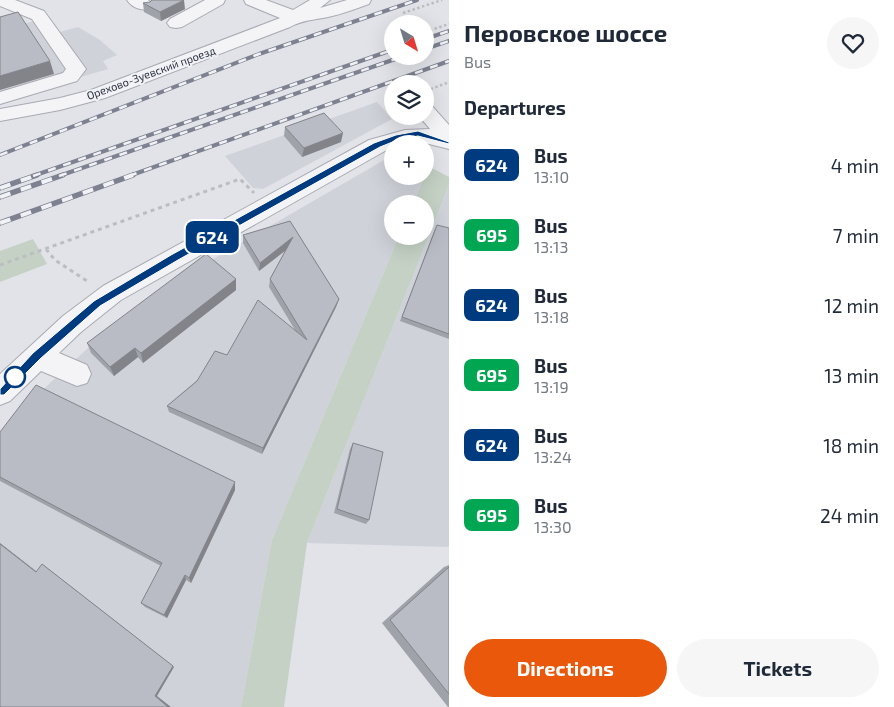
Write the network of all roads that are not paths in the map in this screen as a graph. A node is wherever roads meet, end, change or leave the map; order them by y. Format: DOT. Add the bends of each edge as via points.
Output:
graph roads {
  1 [pos="0,0"];
  2 [pos="217,0"];
  3 [pos="252,0"];
  4 [pos="322,0"];
  5 [pos="363,0"];
  6 [pos="298,16"];
  7 [pos="176,23"];
  8 [pos="0,98"];
  9 [pos="0,115"];
  10 [pos="434,117"];
  11 [pos="445,140"];
  12 [pos="37,356"];
  13 [pos="77,374"];
  14 [pos="0,392"];
  1 -- 8 [label="street" via="38,15 76,69 70,77"];
  2 -- 7 [label="street"];
  3 -- 6 [label="street" via="284,14"];
  4 -- 6 [label="street"];
  5 -- 6 [label="street" via="327,12"];
  6 -- 9 [label="street, Орехово-Зуевский проезд" via="98,94"];
  10 -- 11 [label="street"];
  11 -- 12 [label="street" via="418,134 377,145 112,294"];
  12 -- 13 [label="street"];
  12 -- 14 [label="street"];
}
